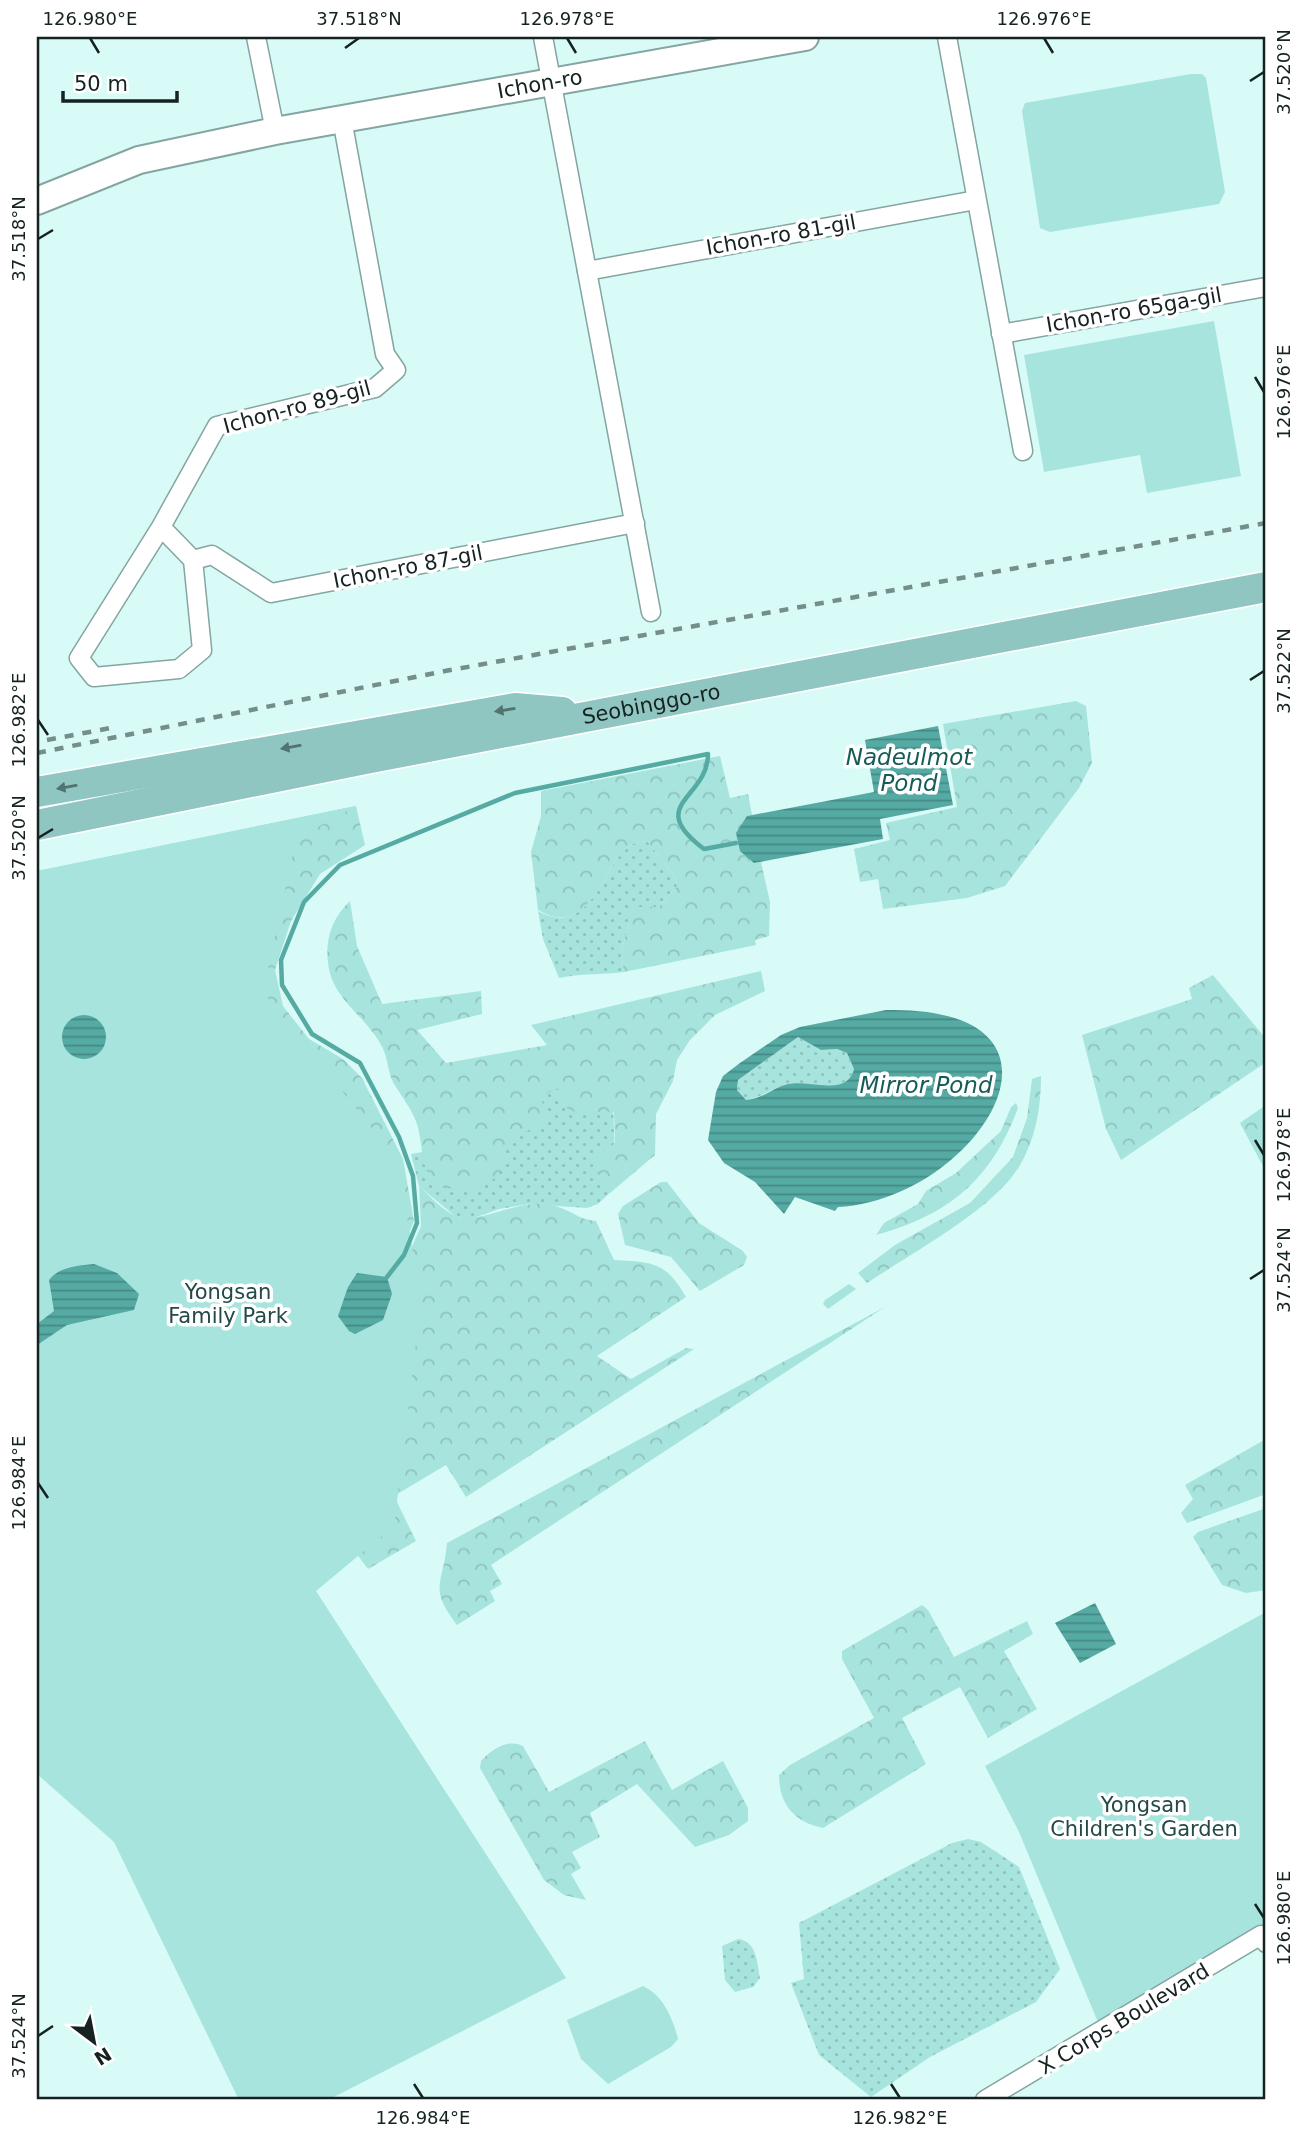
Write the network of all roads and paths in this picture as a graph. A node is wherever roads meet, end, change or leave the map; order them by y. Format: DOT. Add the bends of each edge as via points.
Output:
graph roads {
  1 [pos="256,37"];
  2 [pos="543,37"];
  3 [pos="947,37"];
  4 [pos="794,38"];
  5 [pos="551,82"];
  6 [pos="342,120"];
  7 [pos="275,131"];
  8 [pos="976,200"];
  9 [pos="37,201"];
  10 [pos="587,271"];
  11 [pos="1266,287"];
  12 [pos="1001,334"];
  13 [pos="1023,451"];
  14 [pos="635,523"];
  15 [pos="161,527"];
  16 [pos="192,560"];
  17 [pos="1266,587"];
  18 [pos="651,612"];
  19 [pos="597,715"];
  20 [pos="37,792"];
  21 [pos="37,825"];
  22 [pos="1264,1939"];
  23 [pos="985,2100"];
  1 -- 7 [label="street"];
  2 -- 5 [label="street"];
  3 -- 8 [label="street"];
  4 -- 5 [label="street, Ichon-ro"];
  5 -- 6 [label="street, Ichon-ro"];
  5 -- 10 [label="street"];
  6 -- 7 [label="street, Ichon-ro"];
  6 -- 15 [label="street, Ichon-ro 89-gil" via="385,354 396,370 375,388 216,426"];
  7 -- 9 [label="street, Ichon-ro" via="139,160"];
  8 -- 10 [label="street, Ichon-ro 81-gil"];
  8 -- 12 [label="street"];
  10 -- 14 [label="street"];
  11 -- 12 [label="street, Ichon-ro 65ga-gil"];
  12 -- 13 [label="street"];
  14 -- 16 [label="street, Ichon-ro 87-gil" via="271,593 212,555"];
  14 -- 18 [label="street"];
  15 -- 16 [label="street"];
  15 -- 16 [label="street, Ichon-ro 89-gil" via="79,658 94,677 179,669 202,650"];
  17 -- 19 [label="main road, Seobinggo-ro"];
  19 -- 20 [label="main road, one-way" via="515,708"];
  19 -- 21 [label="main road, Seobinggo-ro"];
  22 -- 23 [label="street, X Corps Boulevard"];
}
